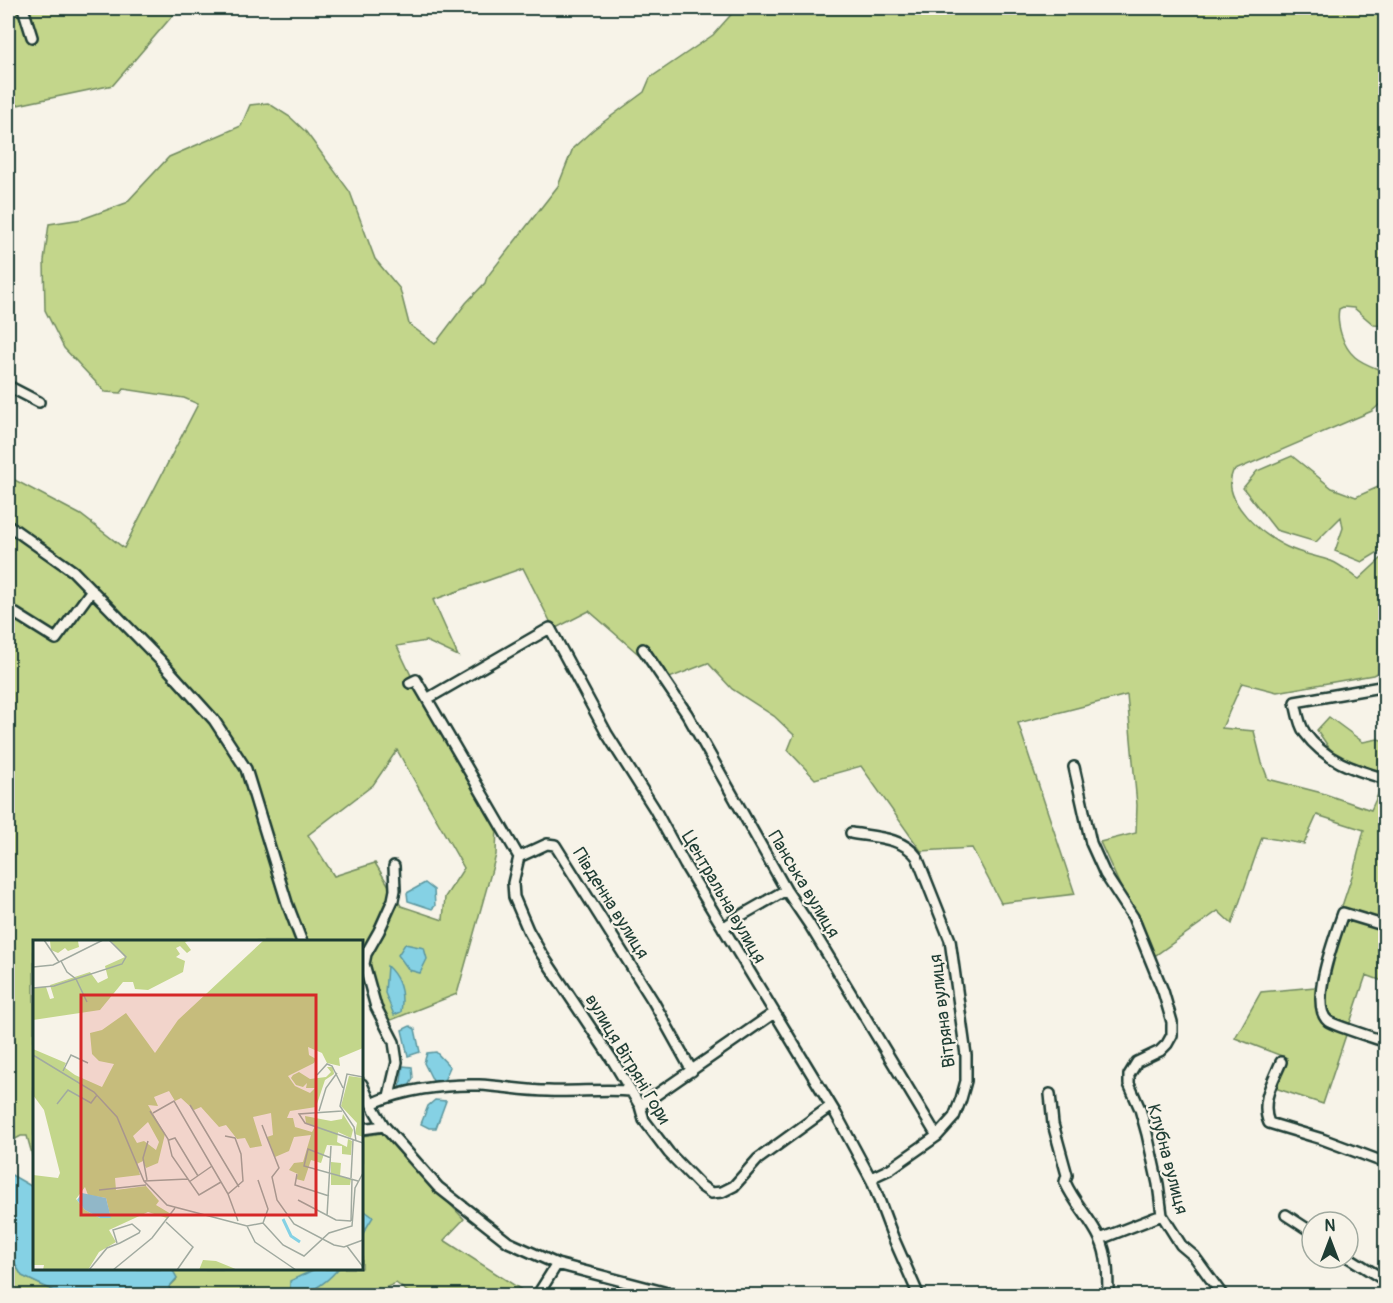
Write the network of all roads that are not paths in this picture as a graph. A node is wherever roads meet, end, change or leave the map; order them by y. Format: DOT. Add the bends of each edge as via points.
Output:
graph roads {
  1 [pos="23,8"];
  2 [pos="32,37"];
  3 [pos="8,386"];
  4 [pos="39,402"];
  5 [pos="8,525"];
  6 [pos="92,590"];
  7 [pos="8,609"];
  8 [pos="643,648"];
  9 [pos="410,683"];
  10 [pos="1386,686"];
  11 [pos="427,699"];
  12 [pos="1074,767"];
  13 [pos="1386,779"];
  14 [pos="851,833"];
  15 [pos="519,857"];
  16 [pos="394,866"];
  17 [pos="786,890"];
  18 [pos="1386,926"];
  19 [pos="723,928"];
  20 [pos="301,940"];
  21 [pos="774,1013"];
  22 [pos="1386,1042"];
  23 [pos="1281,1062"];
  24 [pos="692,1071"];
  25 [pos="363,1086"];
  26 [pos="631,1091"];
  27 [pos="1050,1094"];
  28 [pos="389,1096"];
  29 [pos="370,1104"];
  30 [pos="640,1106"];
  31 [pos="831,1106"];
  32 [pos="384,1126"];
  33 [pos="363,1129"];
  34 [pos="937,1136"];
  35 [pos="1386,1163"];
  36 [pos="873,1181"];
  37 [pos="1162,1215"];
  38 [pos="1286,1215"];
  39 [pos="1300,1224"];
  40 [pos="1100,1239"];
  41 [pos="556,1264"];
  42 [pos="1360,1265"];
  43 [pos="1386,1281"];
  44 [pos="537,1296"];
  45 [pos="679,1296"];
  46 [pos="919,1296"];
  47 [pos="1108,1296"];
  48 [pos="1223,1296"];
  1 -- 2 [label="street"];
  3 -- 4 [label="street"];
  5 -- 6 [label="street" via="74,571"];
  6 -- 7 [label="street" via="56,639"];
  6 -- 20 [label="street" via="214,720 246,769"];
  8 -- 17 [label="street, Панська вулиця" via="687,714"];
  9 -- 11 [label="street" via="416,680"];
  10 -- 13 [label="street" via="1294,702 1303,732 1327,757"];
  11 -- 15 [label="street"];
  11 -- 19 [label="street, Центральна вулиця" via="550,628 607,734"];
  12 -- 37 [label="street, Клубна вулиця" via="1091,843 1132,917 1172,1022 1167,1044 1137,1062 1129,1075 1154,1161"];
  14 -- 34 [label="street, Вітряна вулиця" via="911,848 950,940 966,1081 954,1117"];
  15 -- 24 [label="street, Південна вулиця" via="547,844 555,846 653,1000"];
  15 -- 26 [label="street, вулиця Вітряні Гори" via="513,883 519,910 541,952"];
  16 -- 28 [label="street" via="393,900 364,964 376,1007 394,1042 397,1062"];
  17 -- 19 [label="street"];
  17 -- 34 [label="street, Панська вулиця"];
  18 -- 22 [label="street" via="1343,913 1322,989 1321,1010 1328,1021"];
  19 -- 21 [label="street, Центральна вулиця"];
  21 -- 24 [label="street"];
  21 -- 31 [label="street, Центральна вулиця"];
  23 -- 35 [label="street" via="1266,1100 1269,1123"];
  24 -- 30 [label="street"];
  25 -- 29 [label="street"];
  26 -- 28 [label="street" via="549,1091 471,1085"];
  26 -- 30 [label="street, вулиця Вітряні Гори"];
  27 -- 40 [label="street" via="1065,1182"];
  28 -- 29 [label="street"];
  29 -- 32 [label="street"];
  30 -- 31 [label="street, вулиця Вітряні Гори" via="652,1132 711,1193 734,1186 758,1160"];
  31 -- 36 [label="street, Центральна вулиця"];
  32 -- 33 [label="street"];
  32 -- 41 [label="street" via="438,1187 508,1242"];
  34 -- 36 [label="street, Вітряна вулиця"];
  36 -- 46 [label="street"];
  37 -- 40 [label="street"];
  37 -- 48 [label="street, Клубна вулиця"];
  38 -- 39 [label="street"];
  40 -- 47 [label="street"];
  41 -- 44 [label="street"];
  41 -- 45 [label="street"];
  42 -- 43 [label="street"];
}
